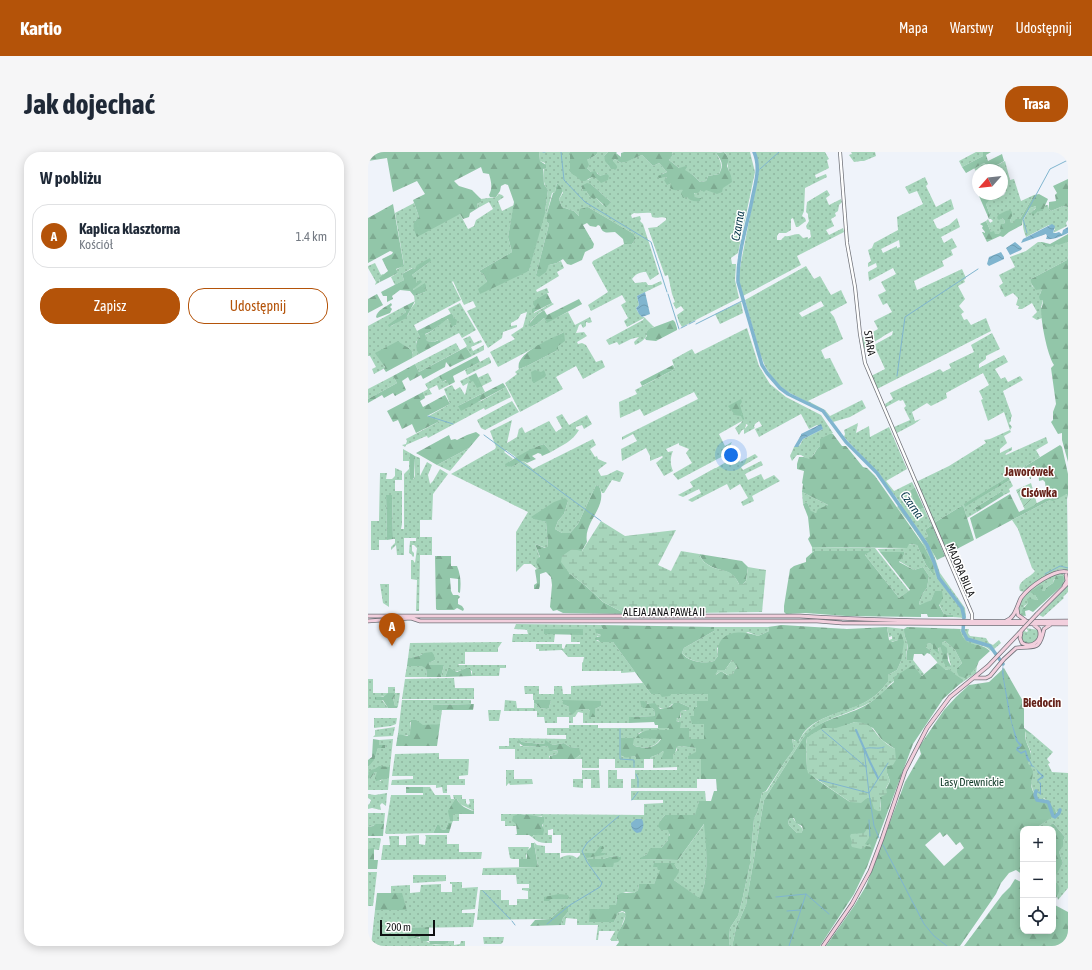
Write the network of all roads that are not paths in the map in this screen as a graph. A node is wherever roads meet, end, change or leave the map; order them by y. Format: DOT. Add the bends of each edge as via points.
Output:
graph roads {
  1 [pos="840,152"];
  2 [pos="933,524"];
  3 [pos="1067,574"];
  4 [pos="1068,583"];
  5 [pos="1062,590"];
  6 [pos="1017,608"];
  7 [pos="368,616"];
  8 [pos="368,621"];
  9 [pos="1004,621"];
  10 [pos="1034,621"];
  11 [pos="972,622"];
  12 [pos="1068,622"];
  13 [pos="960,623"];
  14 [pos="966,623"];
  15 [pos="1030,624"];
  16 [pos="1055,624"];
  17 [pos="1022,630"];
  18 [pos="981,672"];
  19 [pos="985,678"];
  20 [pos="972,679"];
  21 [pos="824,946"];
  1 -- 2 [label="street, STARA" via="847,243 865,363"];
  2 -- 11 [label="street, MAJORA BILLA" via="972,614"];
  3 -- 5 [label="main road" via="1067,581"];
  3 -- 6 [label="main road" via="1059,571 1028,590"];
  4 -- 5 [label="main road"];
  5 -- 17 [label="main road, bridge"];
  6 -- 9 [label="main road" via="1011,618"];
  6 -- 10 [label="main road" via="1020,618"];
  7 -- 13 [label="main road, ALEJA JANA PAWŁA II" via="800,616"];
  8 -- 13 [label="main road, ALEJA JANA PAWŁA II" via="411,618 420,621"];
  9 -- 10 [label="main road"];
  9 -- 11 [label="main road"];
  10 -- 12 [label="main road"];
  11 -- 14 [label="main road"];
  12 -- 16 [label="main road"];
  13 -- 14 [label="main road"];
  14 -- 15 [label="main road"];
  15 -- 16 [label="main road"];
  15 -- 17 [label="main road" via="1040,630 1037,642 1029,645 1022,643"];
  16 -- 19 [label="main road" via="1046,627 1037,645 1016,648 990,676"];
  17 -- 18 [label="main road"];
  18 -- 19 [label="main road"];
  18 -- 20 [label="main road"];
  19 -- 20 [label="main road"];
  20 -- 21 [label="main road" via="948,699 916,747 870,870 852,904"];
}
